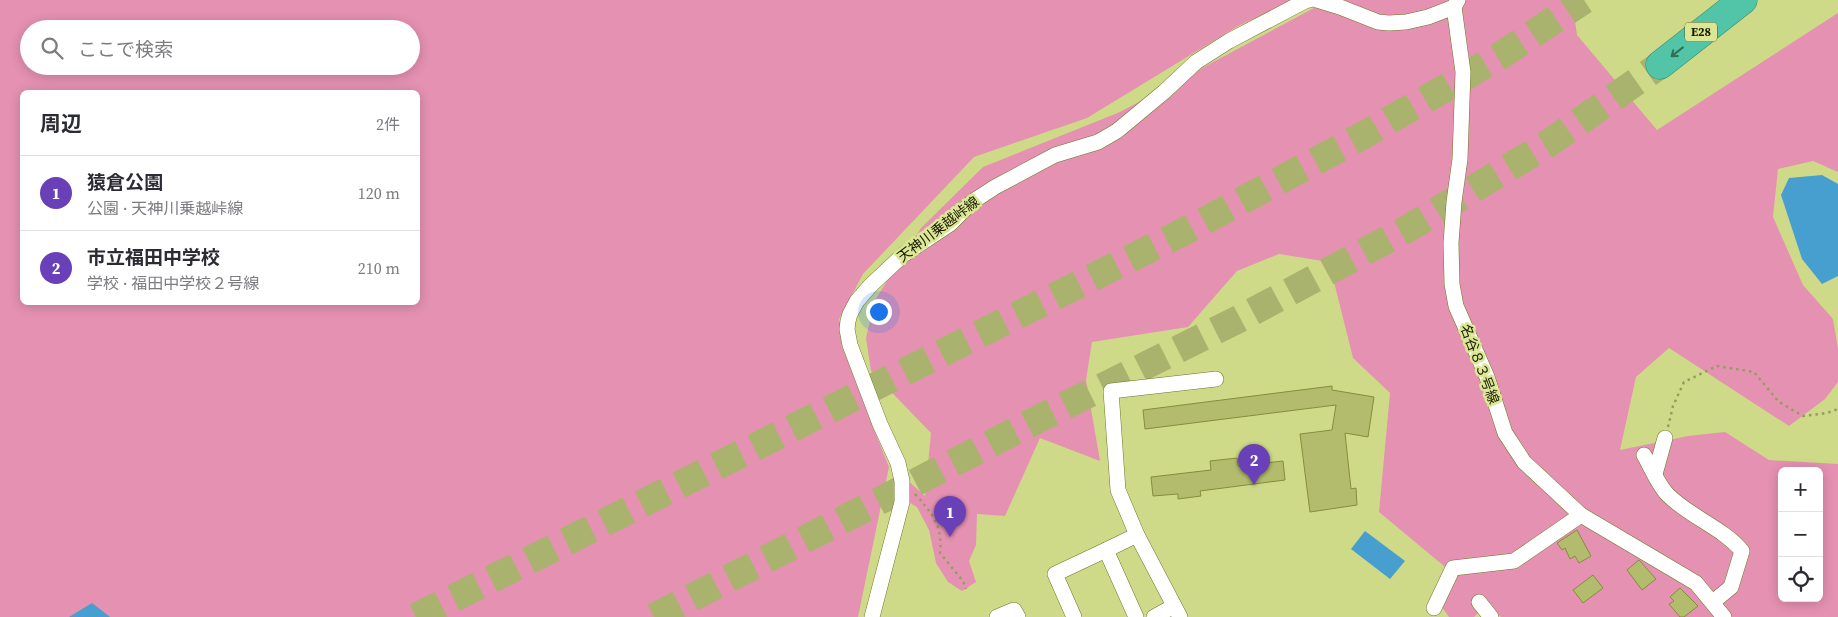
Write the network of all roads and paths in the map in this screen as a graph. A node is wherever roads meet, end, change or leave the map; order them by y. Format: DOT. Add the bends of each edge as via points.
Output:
graph roads {
  1 [pos="1310,0"];
  2 [pos="1318,0"];
  3 [pos="1743,0"];
  4 [pos="1456,4"];
  5 [pos="1660,65"];
  6 [pos="1216,379"];
  7 [pos="1838,409"];
  8 [pos="1665,438"];
  9 [pos="1644,455"];
  10 [pos="1655,474"];
  11 [pos="902,481"];
  12 [pos="1581,515"];
  13 [pos="1138,535"];
  14 [pos="1106,550"];
  15 [pos="966,589"];
  16 [pos="1479,602"];
  17 [pos="1713,602"];
  18 [pos="1434,608"];
  19 [pos="1177,612"];
  20 [pos="872,617"];
  21 [pos="997,617"];
  22 [pos="1018,617"];
  23 [pos="1074,617"];
  24 [pos="1136,617"];
  25 [pos="1154,617"];
  26 [pos="1491,617"];
  27 [pos="1724,617"];
  1 -- 11 [label="street, 天神川乗越峠線" via="1228,41 1196,62 1117,131 1098,142 1055,154 972,202 950,224 903,255 870,286 850,314 848,336 898,463"];
  2 -- 4 [label="street" via="1389,23 1428,17"];
  3 -- 5 [label="highway, E28, one-way"];
  4 -- 12 [label="street, 名谷８３号線" via="1463,72 1460,159 1451,244 1456,306 1487,377 1506,433 1524,462"];
  6 -- 13 [label="street" via="1111,391 1118,490"];
  7 -- 8 [label="path" via="1803,416 1779,402 1754,372 1718,366 1684,382 1673,406"];
  8 -- 10 [label="street"];
  9 -- 10 [label="street"];
  10 -- 17 [label="street" via="1666,494 1742,551 1731,587"];
  11 -- 15 [label="path" via="930,510 938,524 940,553"];
  11 -- 20 [label="street, 天神川乗越峠線" via="902,502"];
  12 -- 17 [label="street, 名谷８３号線" via="1696,583"];
  12 -- 18 [label="street" via="1514,561 1453,568"];
  13 -- 14 [label="street"];
  13 -- 19 [label="street"];
  14 -- 23 [label="street" via="1055,574"];
  14 -- 24 [label="street"];
  16 -- 26 [label="street"];
  17 -- 27 [label="street, 名谷８３号線"];
  19 -- 25 [label="street"];
  21 -- 22 [label="street" via="1014,610"];
}
